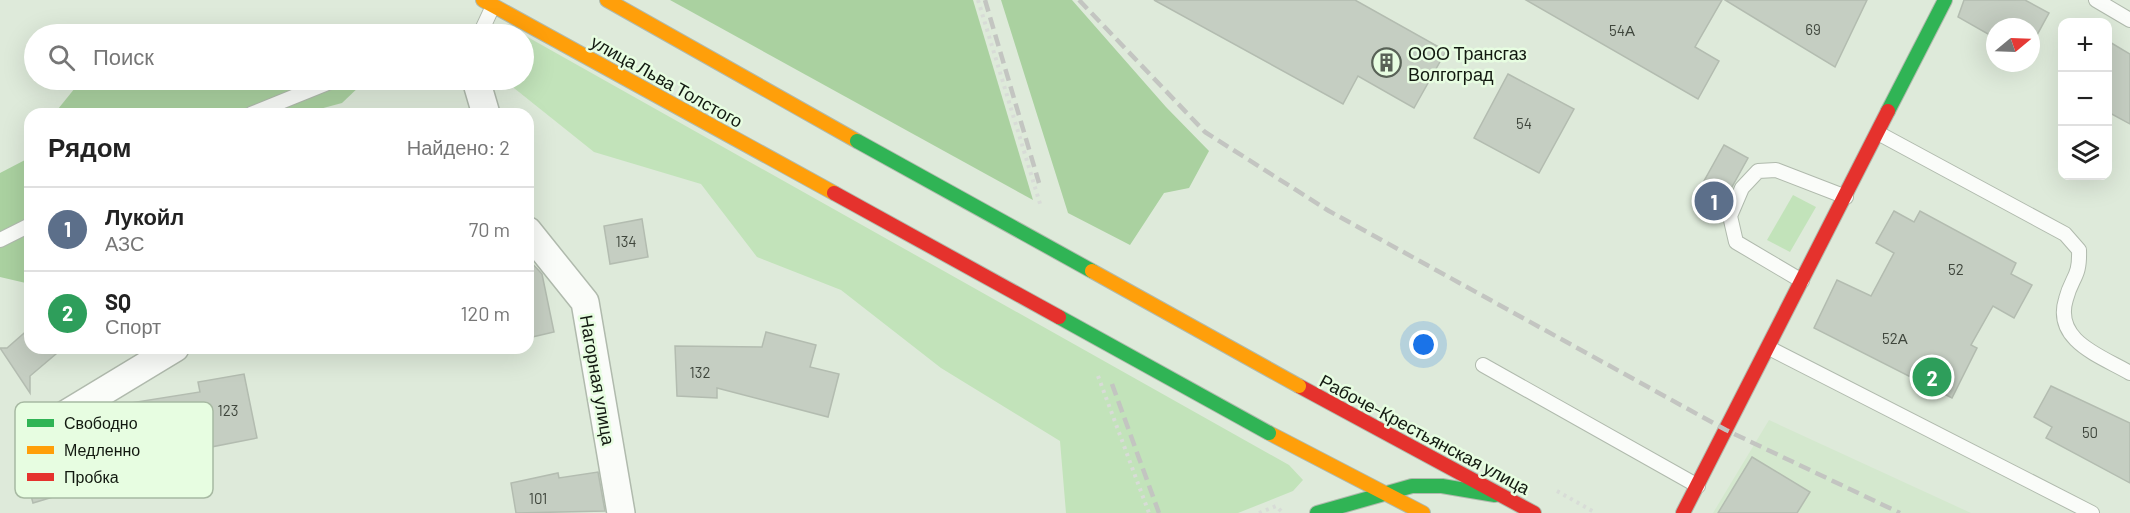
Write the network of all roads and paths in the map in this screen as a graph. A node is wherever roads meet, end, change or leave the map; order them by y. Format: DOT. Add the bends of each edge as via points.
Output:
graph roads {
  1 [pos="1945,0"];
  2 [pos="2096,0"];
  3 [pos="488,3"];
  4 [pos="625,4"];
  5 [pos="2130,20"];
  6 [pos="483,24"];
  7 [pos="526,24"];
  8 [pos="534,28"];
  9 [pos="310,90"];
  10 [pos="479,90"];
  11 [pos="266,108"];
  12 [pos="484,108"];
  13 [pos="1878,133"];
  14 [pos="1846,197"];
  15 [pos="24,228"];
  16 [pos="534,238"];
  17 [pos="0,240"];
  18 [pos="1803,281"];
  19 [pos="1769,348"];
  20 [pos="165,354"];
  21 [pos="1483,365"];
  22 [pos="2130,372"];
  23 [pos="86,402"];
  24 [pos="1414,448"];
  25 [pos="1319,458"];
  26 [pos="1423,475"];
  27 [pos="1328,482"];
  28 [pos="1698,486"];
  29 [pos="1385,492"];
  30 [pos="1503,497"];
  31 [pos="1322,499"];
  32 [pos="621,513"];
  33 [pos="1259,513"];
  34 [pos="1283,513"];
  35 [pos="1311,513"];
  36 [pos="1317,513"];
  37 [pos="1422,513"];
  38 [pos="1534,513"];
  39 [pos="1683,513"];
  40 [pos="2092,513"];
  1 -- 13 [label="main road"];
  2 -- 5 [label="lane"];
  3 -- 6 [label="lane"];
  3 -- 7 [label="main road, улица Льва Толстого, bridge"];
  4 -- 24 [label="main road, Рабоче-Крестьянская улица, bridge" via="857,141"];
  8 -- 25 [label="main road, улица Льва Толстого, bridge"];
  9 -- 11 [label="lane"];
  10 -- 12 [label="street"];
  13 -- 14 [label="main road"];
  13 -- 22 [label="lane" via="2065,234 2079,250 2080,270 2065,300 2063,321 2075,341"];
  14 -- 18 [label="main road"];
  14 -- 18 [label="lane" via="1776,170 1758,171 1742,188 1730,216 1736,242"];
  15 -- 17 [label="lane"];
  16 -- 32 [label="street, Нагорная улица" via="585,302"];
  18 -- 19 [label="main road"];
  19 -- 28 [label="main road"];
  19 -- 40 [label="lane"];
  20 -- 23 [label="street"];
  21 -- 28 [label="lane"];
  24 -- 26 [label="main road"];
  24 -- 30 [label="main road, Рабоче-Крестьянская улица"];
  25 -- 27 [label="main road"];
  25 -- 29 [label="main road"];
  26 -- 29 [label="main road" via="1412,486"];
  26 -- 30 [label="main road" via="1442,486"];
  26 -- 37 [label="main road"];
  28 -- 39 [label="main road"];
  29 -- 36 [label="main road"];
  29 -- 37 [label="main road"];
  30 -- 38 [label="main road, Рабоче-Крестьянская улица"];
  31 -- 35 [label="main road"];
  33 -- 34 [label="path" via="1276,506"];
}
